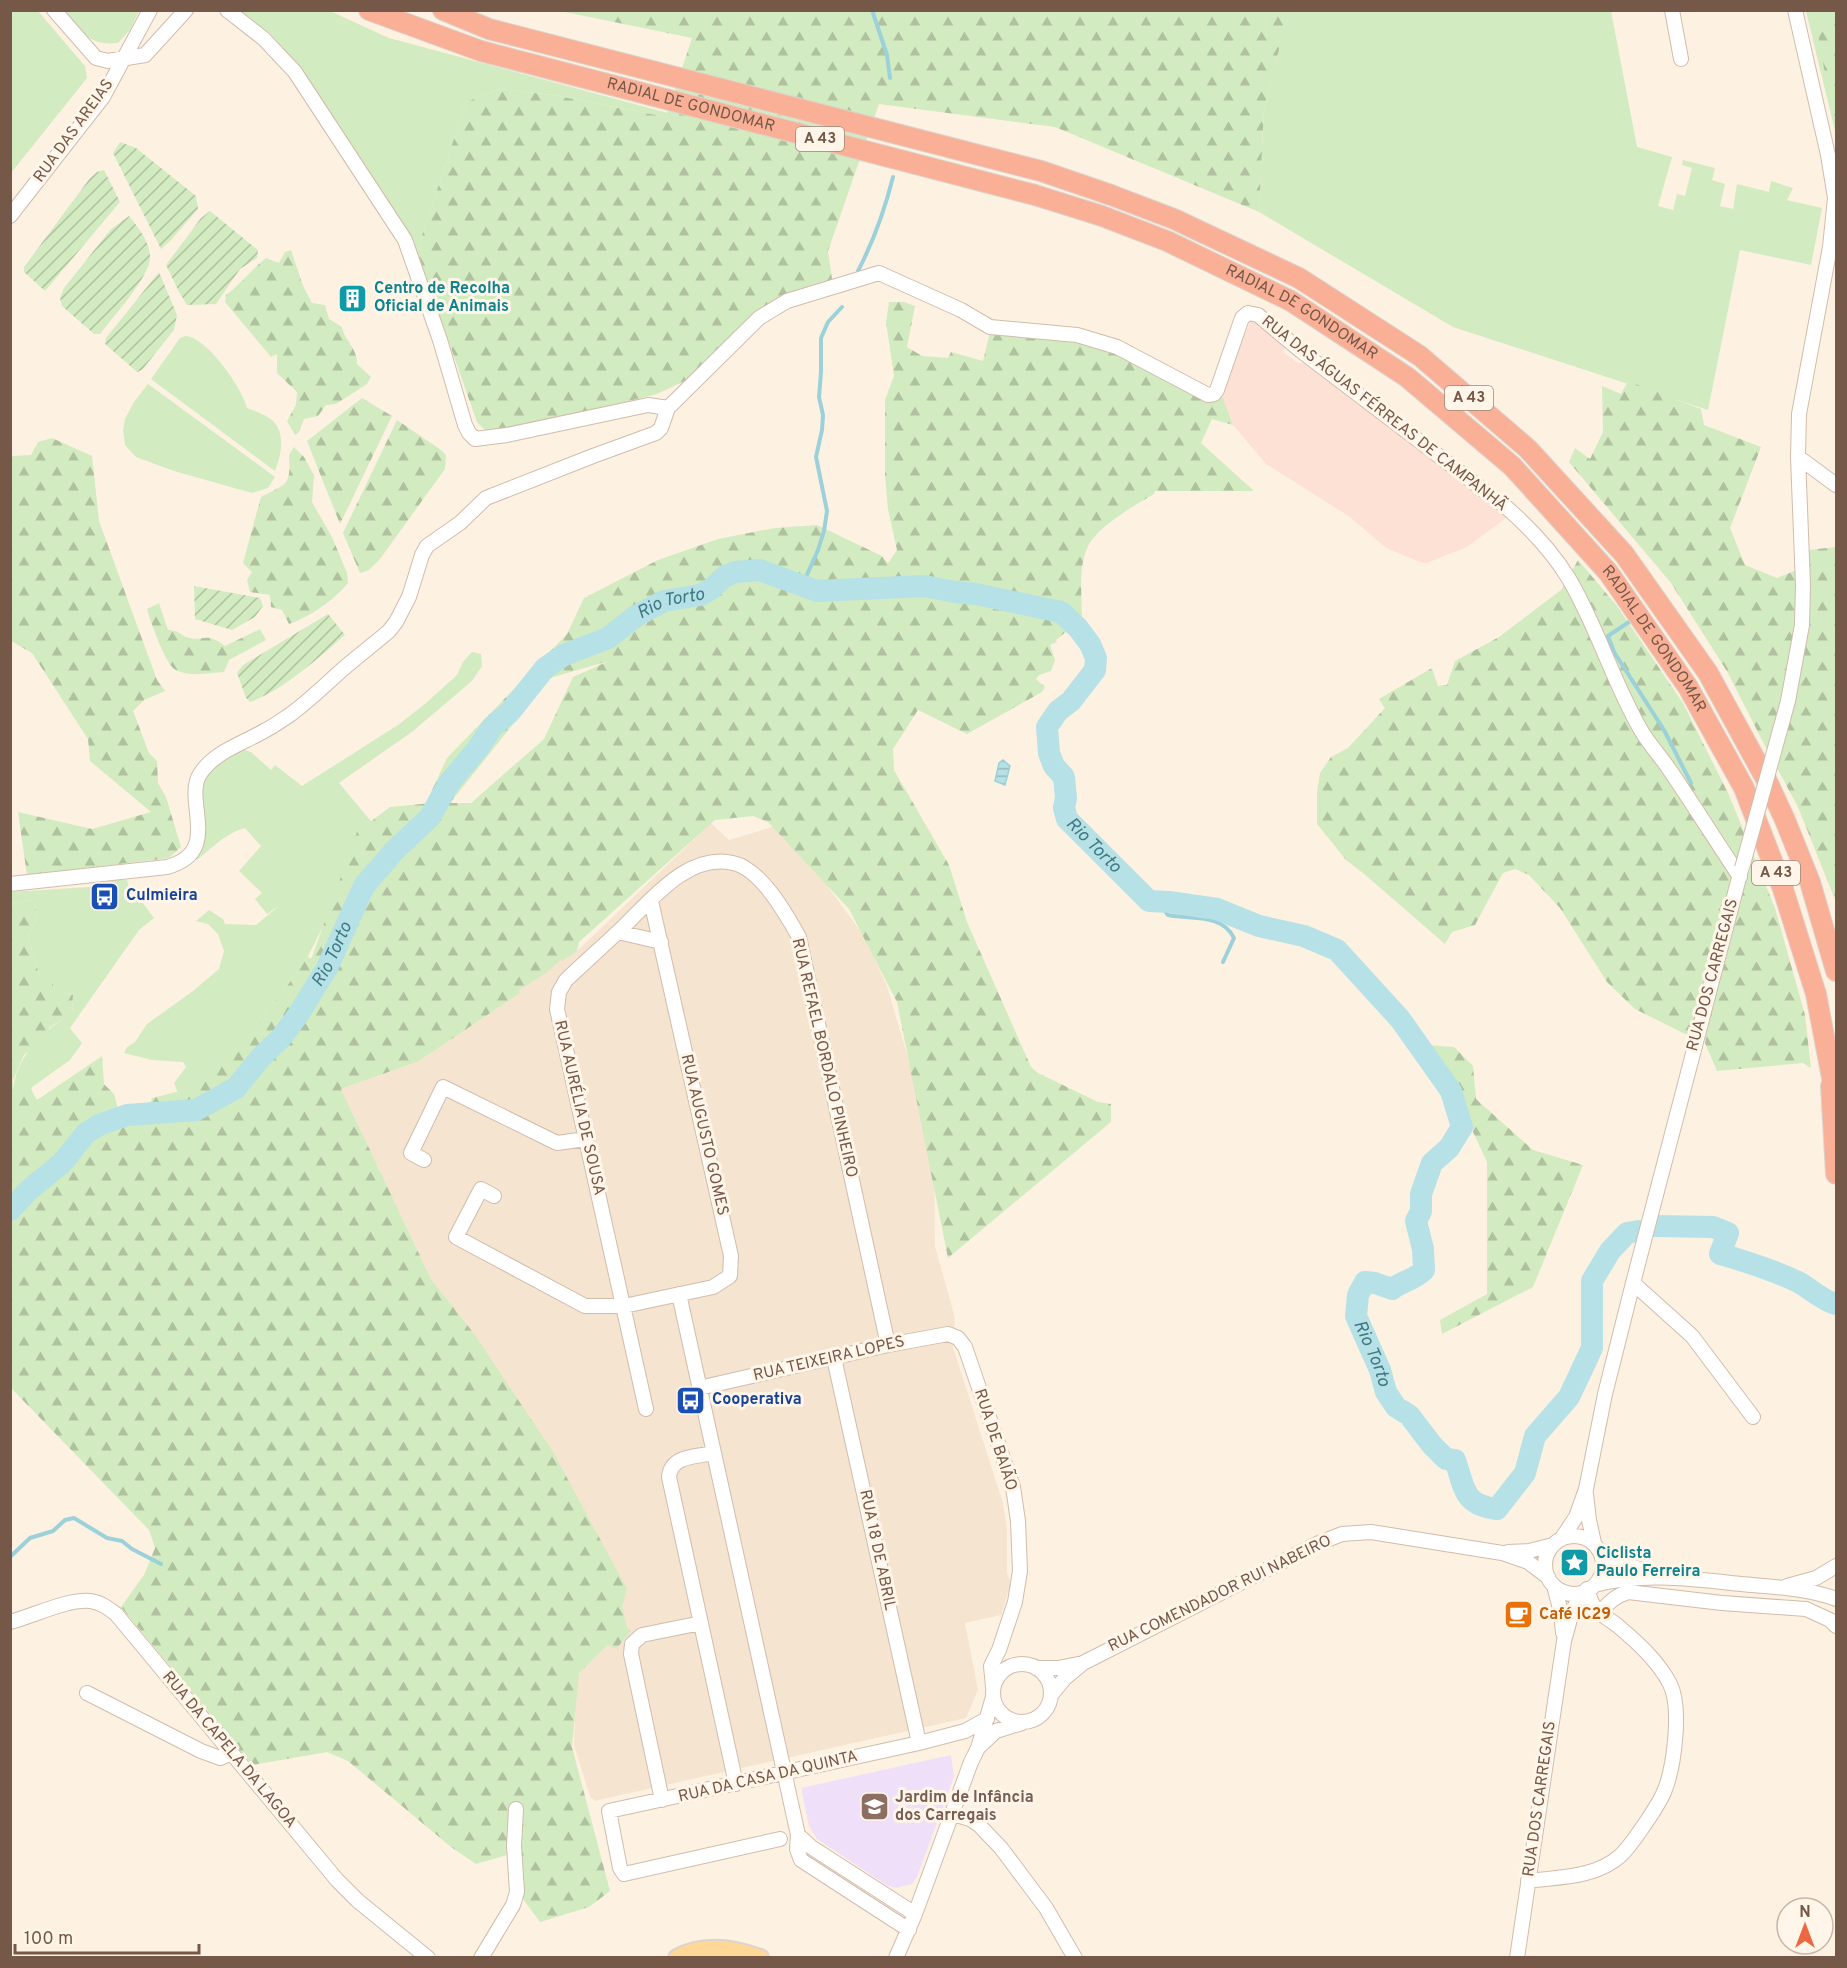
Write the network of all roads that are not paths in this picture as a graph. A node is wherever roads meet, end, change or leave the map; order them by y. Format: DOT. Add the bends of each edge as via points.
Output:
graph roads {
  1 [pos="54,10"];
  2 [pos="150,10"];
  3 [pos="186,10"];
  4 [pos="227,10"];
  5 [pos="369,10"];
  6 [pos="442,10"];
  7 [pos="1672,10"];
  8 [pos="1795,10"];
  9 [pos="124,59"];
  10 [pos="1681,59"];
  11 [pos="1832,159"];
  12 [pos="1836,197"];
  13 [pos="10,216"];
  14 [pos="1833,243"];
  15 [pos="668,408"];
  16 [pos="1798,457"];
  17 [pos="1836,485"];
  18 [pos="1741,872"];
  19 [pos="10,884"];
  20 [pos="651,901"];
  21 [pos="618,932"];
  22 [pos="660,942"];
  23 [pos="1836,971"];
  24 [pos="1831,1072"];
  25 [pos="1836,1099"];
  26 [pos="586,1139"];
  27 [pos="424,1160"];
  28 [pos="1836,1174"];
  29 [pos="494,1196"];
  30 [pos="1633,1283"];
  31 [pos="679,1294"];
  32 [pos="624,1306"];
  33 [pos="958,1338"];
  34 [pos="888,1345"];
  35 [pos="834,1358"];
  36 [pos="699,1388"];
  37 [pos="646,1409"];
  38 [pos="1753,1417"];
  39 [pos="714,1453"];
  40 [pos="1586,1489"];
  41 [pos="1558,1541"];
  42 [pos="1597,1548"];
  43 [pos="1502,1553"];
  44 [pos="1836,1566"];
  45 [pos="1664,1577"];
  46 [pos="1551,1581"];
  47 [pos="1782,1588"];
  48 [pos="1588,1589"];
  49 [pos="1836,1599"];
  50 [pos="1599,1614"];
  51 [pos="10,1623"];
  52 [pos="701,1623"];
  53 [pos="1836,1626"];
  54 [pos="1564,1641"];
  55 [pos="999,1650"];
  56 [pos="1083,1663"];
  57 [pos="1036,1668"];
  58 [pos="1005,1669"];
  59 [pos="993,1692"];
  60 [pos="87,1693"];
  61 [pos="1051,1695"];
  62 [pos="987,1719"];
  63 [pos="1023,1722"];
  64 [pos="919,1743"];
  65 [pos="978,1748"];
  66 [pos="232,1753"];
  67 [pos="784,1773"];
  68 [pos="736,1784"];
  69 [pos="662,1800"];
  70 [pos="516,1809"];
  71 [pos="953,1814"];
  72 [pos="798,1835"];
  73 [pos="780,1839"];
  74 [pos="829,1859"];
  75 [pos="820,1872"];
  76 [pos="1528,1881"];
  77 [pos="915,1914"];
  78 [pos="909,1930"];
  79 [pos="428,1958"];
  80 [pos="481,1958"];
  81 [pos="677,1958"];
  82 [pos="760,1958"];
  83 [pos="896,1958"];
  84 [pos="1075,1958"];
  85 [pos="1517,1958"];
  1 -- 9 [label="street" via="96,58"];
  2 -- 9 [label="street, RUA DAS AREIAS"];
  3 -- 9 [label="street" via="145,55"];
  4 -- 15 [label="street" via="264,39 295,72 405,240 465,425 475,439 648,405"];
  5 -- 24 [label="highway, RADIAL DE GONDOMAR / A 43" via="481,51 1035,195 1102,216 1167,241 1291,301 1407,377 1512,466 1608,572 1688,687 1744,788 1782,889 1816,994"];
  6 -- 23 [label="highway, RADIAL DE GONDOMAR / A 43" via="489,29 1041,171 1112,195 1174,219 1299,278 1420,356 1528,449 1624,554 1708,673 1785,820 1810,882"];
  7 -- 10 [label="street"];
  8 -- 11 [label="street, RUA DOS CARREGAIS"];
  9 -- 13 [label="street, RUA DAS AREIAS" via="103,97"];
  11 -- 12 [label="street, RUA DOS CARREGAIS"];
  12 -- 14 [label="street, RUA DOS CARREGAIS"];
  14 -- 16 [label="street, RUA DOS CARREGAIS" via="1799,414"];
  15 -- 18 [label="street, RUA DAS ÁGUAS FÉRREAS DE CAMPANHÃ" via="759,318 788,301 879,273 990,327 1077,335 1118,347 1208,395 1217,390 1242,318 1248,313 1258,315 1531,529 1569,580 1643,733"];
  15 -- 19 [label="street, RUA DAS ÁGUAS FÉRREAS DE CAMPANHÃ" via="656,433 486,498 427,546 409,597 389,630 320,692 266,731 229,748 199,775 198,834 183,861 167,867"];
  16 -- 17 [label="street"];
  16 -- 18 [label="street, RUA DOS CARREGAIS, bridge" via="1802,625 1788,701"];
  18 -- 30 [label="street, RUA DOS CARREGAIS"];
  20 -- 21 [label="street, RUA REFAEL BORDALO PINHEIRO"];
  20 -- 22 [label="street, RUA AUGUSTO GOMES"];
  20 -- 34 [label="street, RUA REFAEL BORDALO PINHEIRO" via="669,883 699,865 735,863 754,874 782,907 799,937"];
  21 -- 22 [label="street"];
  21 -- 26 [label="street, RUA AURÉLIA DE SOUSA" via="566,980 559,992 557,1009"];
  22 -- 31 [label="street, RUA AUGUSTO GOMES" via="731,1256 730,1276 713,1287"];
  24 -- 25 [label="highway, RADIAL DE GONDOMAR / A 43"];
  24 -- 28 [label="highway"];
  26 -- 27 [label="street" via="557,1143 443,1087 411,1153"];
  26 -- 32 [label="street, RUA AURÉLIA DE SOUSA"];
  29 -- 32 [label="street" via="481,1189 456,1237 585,1306"];
  30 -- 38 [label="street" via="1692,1336"];
  30 -- 40 [label="street, RUA DOS CARREGAIS"];
  31 -- 32 [label="street"];
  31 -- 36 [label="street"];
  32 -- 37 [label="street, RUA AURÉLIA DE SOUSA"];
  33 -- 34 [label="street, RUA TEIXEIRA LOPES" via="948,1334"];
  33 -- 55 [label="street, RUA DE BAIÃO" via="965,1347 1013,1487 1018,1521 1020,1571 1015,1602"];
  34 -- 35 [label="street, RUA TEIXEIRA LOPES"];
  35 -- 36 [label="street, RUA TEIXEIRA LOPES"];
  35 -- 64 [label="street, RUA 18 DE ABRIL"];
  36 -- 39 [label="street"];
  39 -- 52 [label="street" via="677,1461 670,1468 669,1478"];
  39 -- 67 [label="street"];
  40 -- 41 [label="street, RUA DOS CARREGAIS" via="1575,1517"];
  40 -- 42 [label="street, RUA DOS CARREGAIS"];
  41 -- 42 [label="street" via="1573,1536 1584,1538"];
  41 -- 43 [label="street, RUA COMENDADOR RUI NABEIRO" via="1529,1551"];
  41 -- 46 [label="street" via="1547,1554 1545,1566"];
  42 -- 45 [label="street" via="1618,1562"];
  42 -- 48 [label="street" via="1603,1564 1601,1575"];
  43 -- 46 [label="street, RUA COMENDADOR RUI NABEIRO" via="1528,1562"];
  43 -- 56 [label="street, RUA COMENDADOR RUI NABEIRO" via="1371,1532 1342,1534"];
  44 -- 47 [label="street" via="1816,1578"];
  45 -- 47 [label="street"];
  45 -- 48 [label="street" via="1616,1579"];
  46 -- 48 [label="street" via="1564,1592 1575,1594"];
  46 -- 54 [label="street, RUA DOS CARREGAIS" via="1561,1612"];
  47 -- 49 [label="street"];
  48 -- 50 [label="street" via="1591,1604"];
  48 -- 54 [label="street, RUA DOS CARREGAIS" via="1572,1612"];
  50 -- 53 [label="street" via="1618,1595 1629,1592 1806,1609"];
  50 -- 76 [label="street" via="1645,1650 1671,1686 1677,1708 1676,1735 1664,1792 1620,1856 1583,1875"];
  51 -- 66 [label="street, RUA DA CAPELA DA LAGOA" via="75,1602 90,1601 108,1608 123,1620"];
  52 -- 68 [label="street"];
  52 -- 69 [label="street" via="642,1635 632,1644"];
  54 -- 76 [label="street, RUA DOS CARREGAIS"];
  55 -- 58 [label="street"];
  55 -- 59 [label="street, RUA DE BAIÃO" via="991,1666"];
  56 -- 57 [label="street, RUA COMENDADOR RUI NABEIRO"];
  56 -- 61 [label="street, RUA COMENDADOR RUI NABEIRO"];
  57 -- 58 [label="street" via="1015,1665"];
  57 -- 61 [label="street" via="1049,1684"];
  58 -- 59 [label="street"];
  59 -- 62 [label="street"];
  59 -- 63 [label="street" via="996,1708 1003,1716"];
  60 -- 66 [label="street" via="201,1751 220,1758"];
  61 -- 63 [label="street" via="1042,1714"];
  62 -- 64 [label="street, RUA DA CASA DA QUINTA" via="965,1731"];
  62 -- 65 [label="street"];
  63 -- 65 [label="street" via="996,1731"];
  64 -- 67 [label="street, RUA DA CASA DA QUINTA"];
  65 -- 71 [label="street"];
  66 -- 79 [label="street, RUA DA CAPELA DA LAGOA" via="337,1880"];
  67 -- 68 [label="street, RUA DA CASA DA QUINTA"];
  67 -- 72 [label="street"];
  68 -- 69 [label="street, RUA DA CASA DA QUINTA"];
  69 -- 73 [label="street, RUA DA CASA DA QUINTA" via="609,1811 624,1874"];
  70 -- 80 [label="street" via="517,1892"];
  71 -- 77 [label="street"];
  71 -- 84 [label="street" via="979,1825 1001,1848 1046,1908"];
  72 -- 74 [label="street"];
  72 -- 75 [label="street" via="801,1860"];
  74 -- 75 [label="street"];
  74 -- 77 [label="street"];
  75 -- 78 [label="street"];
  76 -- 85 [label="street, RUA DOS CARREGAIS"];
  77 -- 78 [label="street"];
  78 -- 83 [label="street"];
  81 -- 82 [label="main road" via="699,1950 719,1949"];
}
